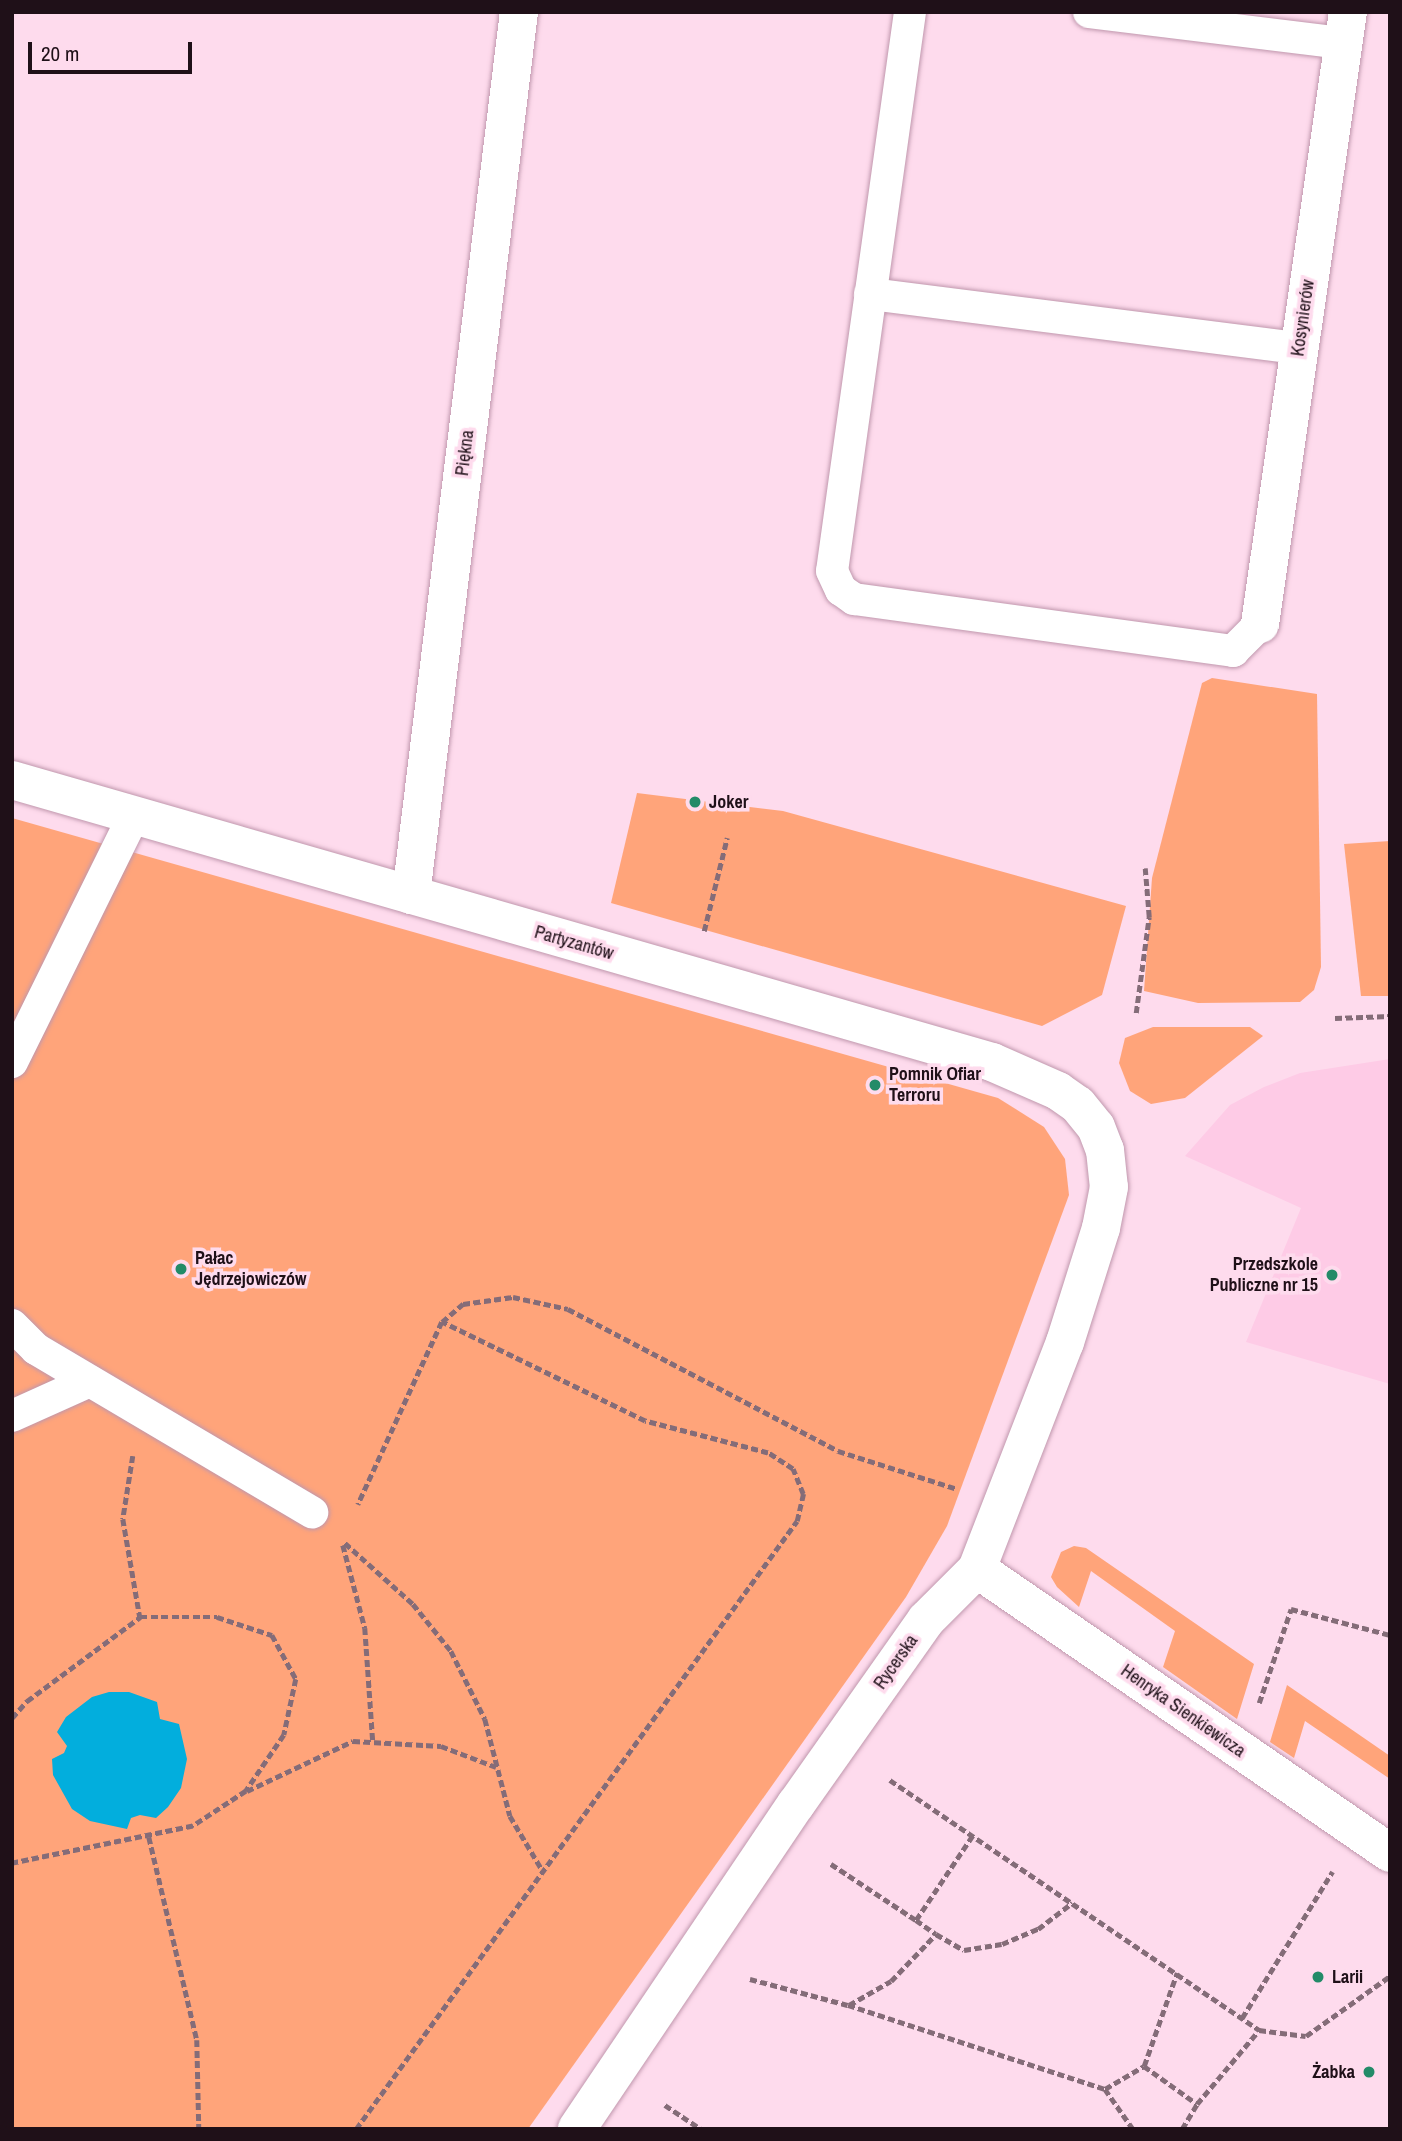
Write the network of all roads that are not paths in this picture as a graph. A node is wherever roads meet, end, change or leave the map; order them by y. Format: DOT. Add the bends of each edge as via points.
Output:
graph roads {
  1 [pos="519,12"];
  2 [pos="909,12"];
  3 [pos="1089,12"];
  4 [pos="1345,27"];
  5 [pos="870,294"];
  6 [pos="1298,348"];
  7 [pos="1260,624"];
  8 [pos="12,780"];
  9 [pos="134,815"];
  10 [pos="411,895"];
  11 [pos="12,1062"];
  12 [pos="1105,1150"];
  13 [pos="12,1325"];
  14 [pos="90,1381"];
  15 [pos="12,1416"];
  16 [pos="312,1512"];
  17 [pos="977,1569"];
  18 [pos="1390,1853"];
  19 [pos="577,2129"];
  1 -- 10 [label="street, Piękna"];
  2 -- 5 [label="lane"];
  3 -- 4 [label="lane"];
  4 -- 6 [label="street, Kosynierów"];
  5 -- 6 [label="lane"];
  5 -- 7 [label="lane" via="832,571 841,590 854,599 1233,651"];
  6 -- 7 [label="street, Kosynierów"];
  8 -- 9 [label="street, Partyzantów"];
  9 -- 10 [label="street, Partyzantów"];
  9 -- 11 [label="lane"];
  10 -- 12 [label="street, Partyzantów" via="992,1062 1036,1080 1078,1105 1096,1126"];
  12 -- 17 [label="street, Rycerska" via="1109,1186 1101,1228 1065,1342"];
  13 -- 14 [label="lane" via="36,1349"];
  14 -- 15 [label="lane"];
  14 -- 16 [label="lane"];
  17 -- 18 [label="street, Henryka Sienkiewicza"];
  17 -- 19 [label="street, Rycerska" via="919,1631"];
}
